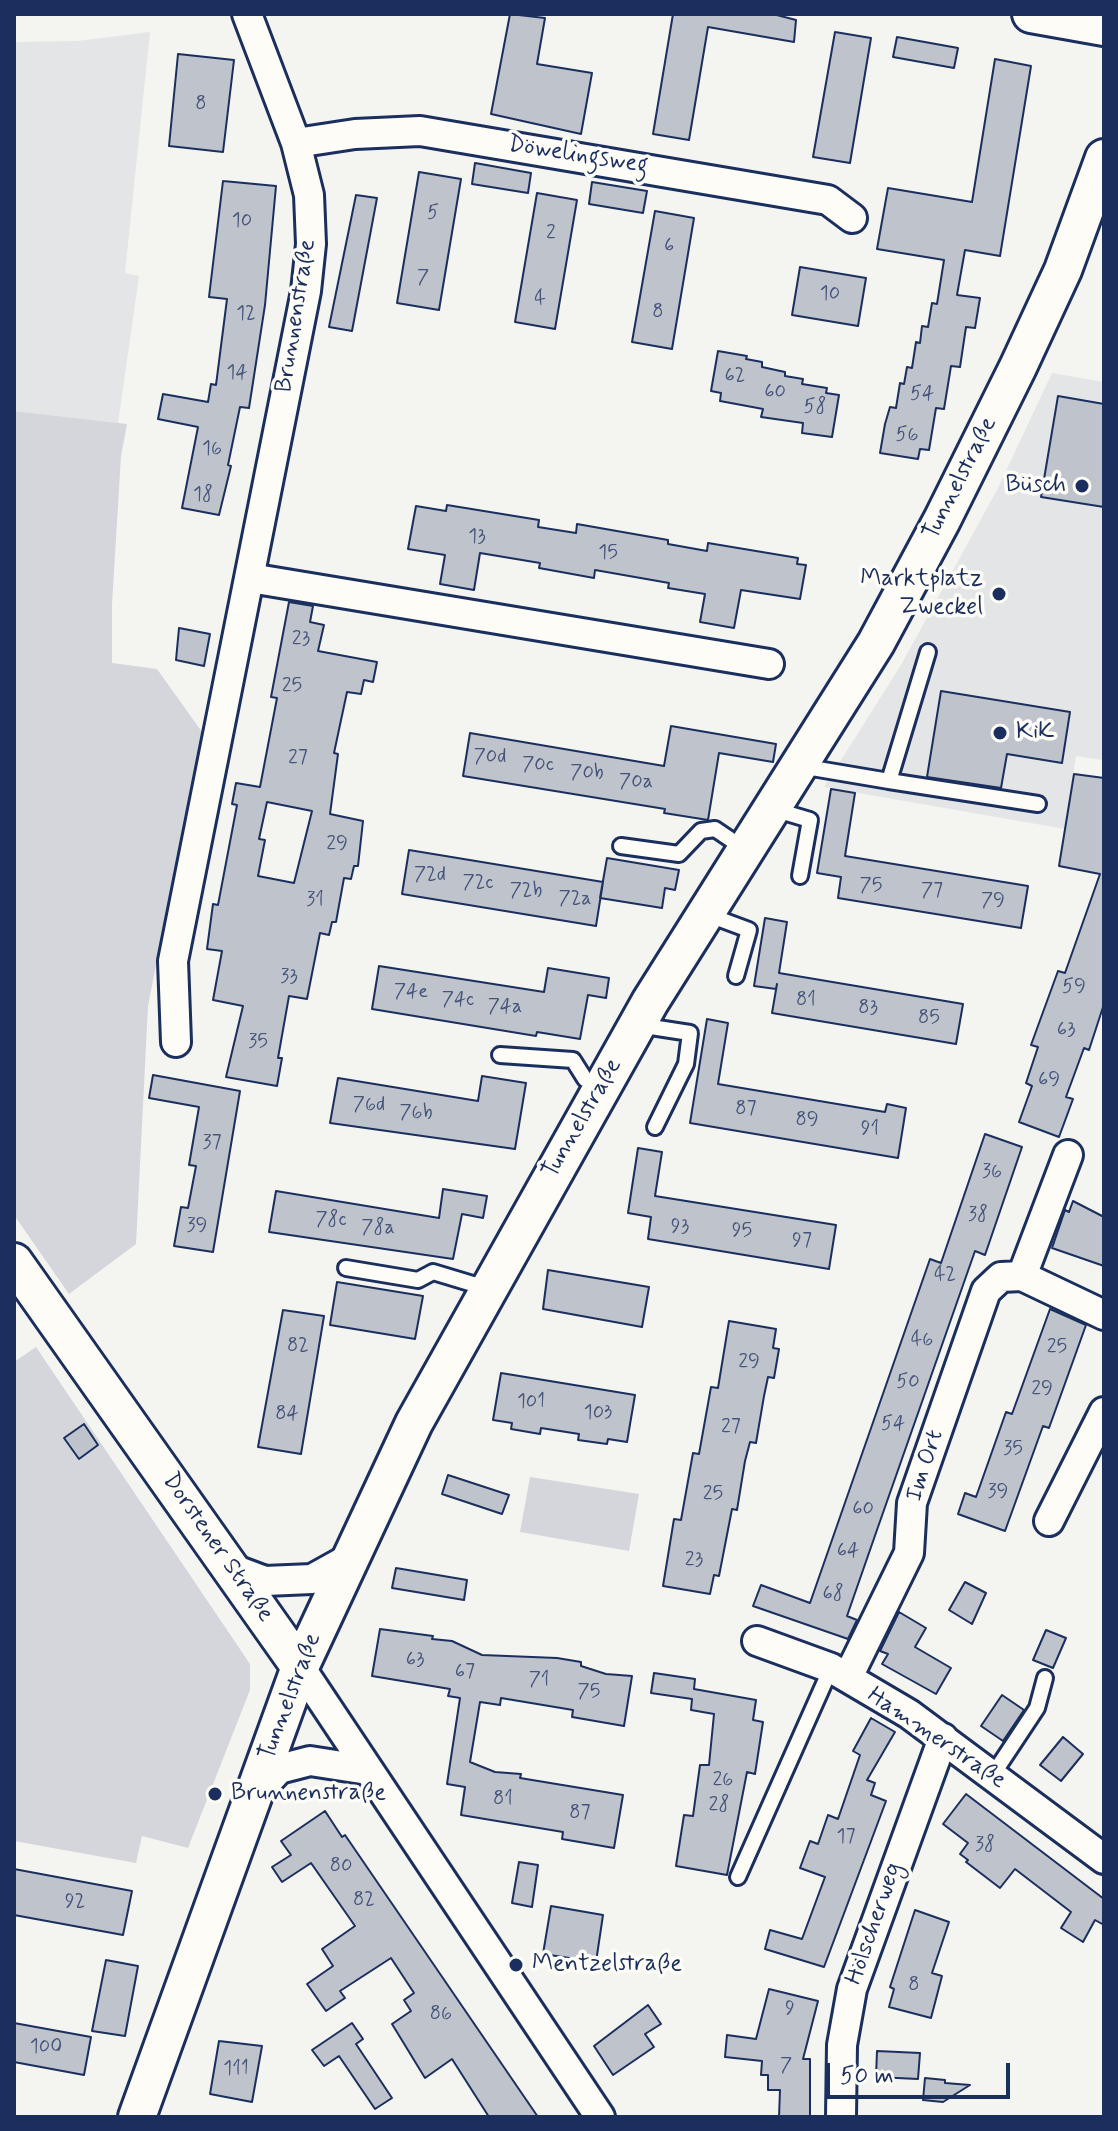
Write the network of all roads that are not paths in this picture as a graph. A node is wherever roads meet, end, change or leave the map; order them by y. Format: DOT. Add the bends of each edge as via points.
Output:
graph roads {
  1 [pos="247,14"];
  2 [pos="1031,14"];
  3 [pos="1104,27"];
  4 [pos="296,143"];
  5 [pos="1104,158"];
  6 [pos="852,218"];
  7 [pos="250,578"];
  8 [pos="928,652"];
  9 [pos="769,664"];
  10 [pos="800,766"];
  11 [pos="889,781"];
  12 [pos="1038,804"];
  13 [pos="773,808"];
  14 [pos="621,846"];
  15 [pos="746,850"];
  16 [pos="800,876"];
  17 [pos="706,914"];
  18 [pos="736,976"];
  19 [pos="637,1025"];
  20 [pos="176,1042"];
  21 [pos="500,1055"];
  22 [pos="601,1087"];
  23 [pos="655,1127"];
  24 [pos="1068,1155"];
  25 [pos="14,1262"];
  26 [pos="346,1268"];
  27 [pos="1022,1276"];
  28 [pos="486,1288"];
  29 [pos="1104,1315"];
  30 [pos="1104,1412"];
  31 [pos="1049,1521"];
  32 [pos="348,1559"];
  33 [pos="233,1569"];
  34 [pos="757,1641"];
  35 [pos="300,1667"];
  36 [pos="840,1673"];
  37 [pos="1045,1678"];
  38 [pos="943,1738"];
  39 [pos="368,1770"];
  40 [pos="992,1776"];
  41 [pos="251,1800"];
  42 [pos="1104,1859"];
  43 [pos="738,1877"];
  44 [pos="137,2117"];
  45 [pos="600,2117"];
  46 [pos="841,2117"];
  1 -- 4 [label="street, Brunnenstraße"];
  2 -- 3 [label="street"];
  4 -- 6 [label="street, Döwelingsweg" via="420,131 828,200"];
  4 -- 7 [label="street, Brunnenstraße" via="309,195 310,260"];
  5 -- 10 [label="street, Tunnelstraße" via="1063,270 947,511 876,643"];
  7 -- 9 [label="street"];
  7 -- 20 [label="street, Brunnenstraße" via="173,961"];
  8 -- 11 [label="lane"];
  10 -- 11 [label="lane"];
  10 -- 13 [label="street, Tunnelstraße"];
  11 -- 12 [label="lane"];
  13 -- 15 [label="street, Tunnelstraße"];
  13 -- 16 [label="lane" via="810,820"];
  14 -- 15 [label="lane" via="679,854 701,831 715,829"];
  15 -- 17 [label="street, Tunnelstraße"];
  17 -- 18 [label="lane" via="749,930"];
  17 -- 19 [label="street, Tunnelstraße"];
  19 -- 22 [label="street, Tunnelstraße"];
  19 -- 23 [label="lane" via="690,1033 686,1064"];
  21 -- 22 [label="lane" via="573,1060 585,1079"];
  22 -- 28 [label="street, Tunnelstraße"];
  24 -- 27 [label="street"];
  25 -- 33 [label="street, Dorstener Straße"];
  26 -- 28 [label="lane" via="418,1280 433,1272"];
  27 -- 29 [label="street"];
  27 -- 36 [label="street, Im Ort" via="1001,1277 986,1291 912,1503 909,1553"];
  28 -- 32 [label="street, Tunnelstraße"];
  30 -- 31 [label="street"];
  32 -- 33 [label="street" via="312,1579 265,1581"];
  32 -- 35 [label="street, Tunnelstraße"];
  33 -- 35 [label="street, Dorstener Straße"];
  34 -- 36 [label="street, Hammerstraße"];
  35 -- 39 [label="street, Dorstener Straße"];
  35 -- 41 [label="street, Tunnelstraße"];
  36 -- 38 [label="street, Hammerstraße"];
  36 -- 43 [label="lane"];
  37 -- 40 [label="lane" via="1037,1708"];
  38 -- 40 [label="street, Hammerstraße"];
  38 -- 46 [label="street, Hölscherweg" via="852,1989 842,2045"];
  39 -- 41 [label="street" via="310,1761 279,1769"];
  39 -- 45 [label="street, Dorstener Straße"];
  40 -- 42 [label="street, Hammerstraße"];
  41 -- 44 [label="street, Tunnelstraße"];
}
